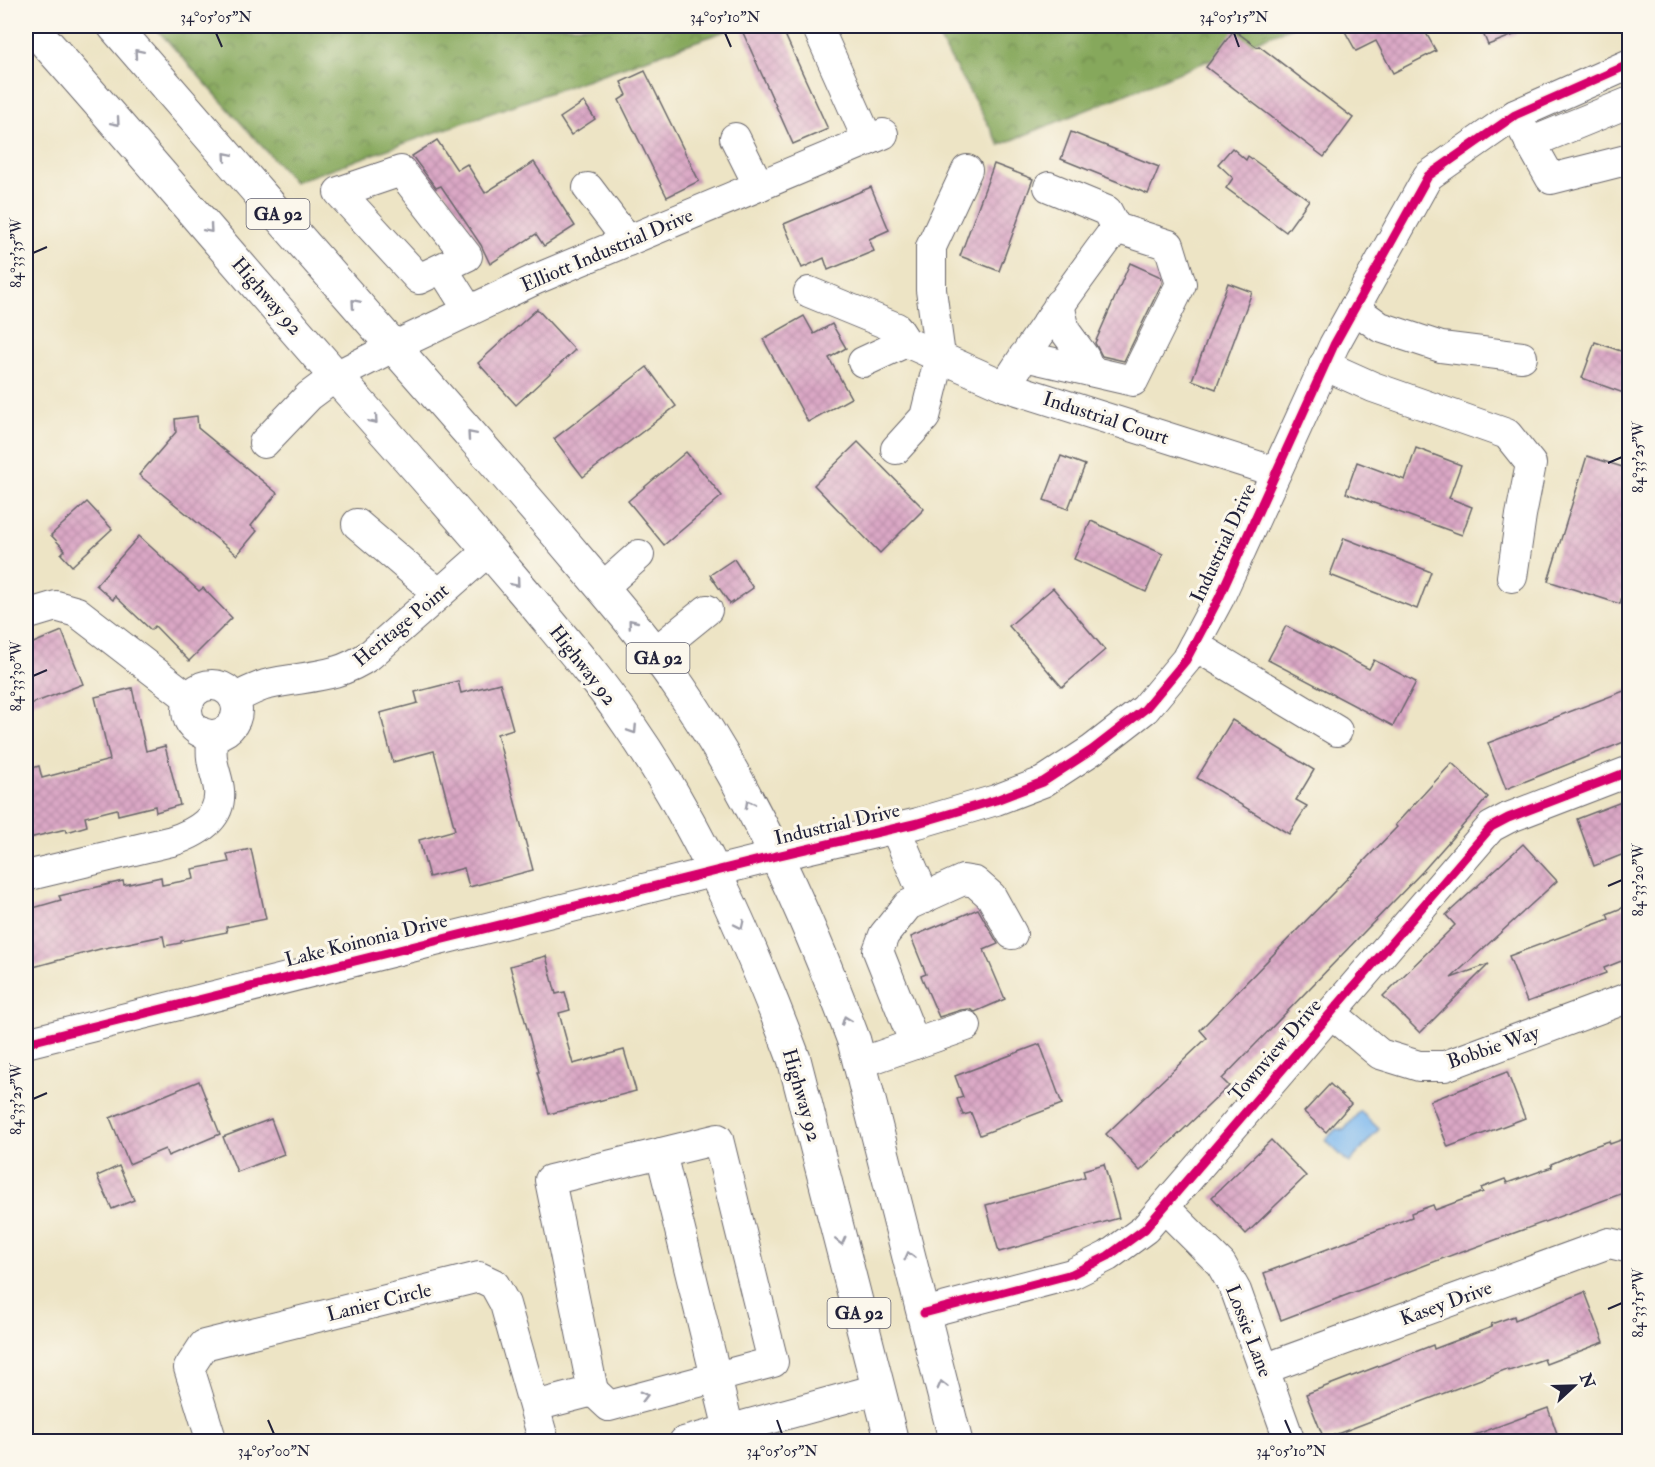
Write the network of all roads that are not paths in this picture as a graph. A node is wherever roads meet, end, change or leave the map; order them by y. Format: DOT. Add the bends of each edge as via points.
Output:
graph roads {
  1 [pos="31,26"];
  2 [pos="114,26"];
  3 [pos="817,26"];
  4 [pos="1629,64"];
  5 [pos="1629,102"];
  6 [pos="1515,115"];
  7 [pos="735,138"];
  8 [pos="1530,143"];
  9 [pos="1629,159"];
  10 [pos="967,170"];
  11 [pos="759,186"];
  12 [pos="1049,187"];
  13 [pos="588,188"];
  14 [pos="1116,228"];
  15 [pos="628,241"];
  16 [pos="442,268"];
  17 [pos="809,292"];
  18 [pos="1059,304"];
  19 [pos="1354,308"];
  20 [pos="468,311"];
  21 [pos="906,342"];
  22 [pos="393,347"];
  23 [pos="940,356"];
  24 [pos="1024,356"];
  25 [pos="1522,357"];
  26 [pos="863,362"];
  27 [pos="1324,365"];
  28 [pos="1090,371"];
  29 [pos="336,376"];
  30 [pos="1005,386"];
  31 [pos="264,443"];
  32 [pos="896,449"];
  33 [pos="1276,472"];
  34 [pos="357,524"];
  35 [pos="489,550"];
  36 [pos="639,555"];
  37 [pos="1512,577"];
  38 [pos="602,588"];
  39 [pos="439,594"];
  40 [pos="707,610"];
  41 [pos="26,615"];
  42 [pos="1194,645"];
  43 [pos="654,653"];
  44 [pos="234,698"];
  45 [pos="190,699"];
  46 [pos="1337,731"];
  47 [pos="212,735"];
  48 [pos="1629,771"];
  49 [pos="895,828"];
  50 [pos="776,856"];
  51 [pos="715,872"];
  52 [pos="26,876"];
  53 [pos="925,898"];
  54 [pos="1012,934"];
  55 [pos="1629,997"];
  56 [pos="1331,1013"];
  57 [pos="966,1026"];
  58 [pos="26,1043"];
  59 [pos="915,1044"];
  60 [pos="860,1063"];
  61 [pos="662,1153"];
  62 [pos="1164,1207"];
  63 [pos="1629,1248"];
  64 [pos="924,1313"];
  65 [pos="1264,1369"];
  66 [pos="716,1376"];
  67 [pos="878,1389"];
  68 [pos="593,1391"];
  69 [pos="535,1406"];
  70 [pos="710,1437"];
  71 [pos="212,1442"];
  72 [pos="544,1442"];
  73 [pos="892,1442"];
  74 [pos="956,1442"];
  75 [pos="1290,1442"];
  1 -- 29 [label="main road, Highway 92 / GA 92, one-way"];
  22 -- 2 [label="main road, GA 92, one-way"];
  3 -- 11 [label="street, Elliott Industrial Drive" via="876,137"];
  4 -- 6 [label="street, Industrial Drive"];
  5 -- 8 [label="street"];
  6 -- 8 [label="street"];
  6 -- 19 [label="street, Industrial Drive" via="1428,176"];
  7 -- 11 [label="street"];
  8 -- 9 [label="street" via="1551,179"];
  10 -- 23 [label="street" via="931,247 931,290"];
  11 -- 15 [label="street, Elliott Industrial Drive"];
  12 -- 14 [label="street" via="1107,211"];
  13 -- 15 [label="street"];
  14 -- 18 [label="street"];
  14 -- 28 [label="street" via="1169,245 1181,284 1133,381"];
  15 -- 20 [label="street, Elliott Industrial Drive"];
  16 -- 20 [label="street"];
  17 -- 21 [label="street, Industrial Court" via="897,328"];
  18 -- 24 [label="street"];
  18 -- 28 [label="street" via="1065,331"];
  19 -- 25 [label="street" via="1380,327 1441,348"];
  19 -- 27 [label="street, Industrial Drive"];
  20 -- 22 [label="street, Elliott Industrial Drive"];
  21 -- 23 [label="street, Industrial Court"];
  21 -- 26 [label="street"];
  22 -- 29 [label="street, Elliott Industrial Drive"];
  38 -- 22 [label="main road, GA 92, one-way"];
  23 -- 30 [label="street, Industrial Court"];
  23 -- 32 [label="street" via="925,417"];
  24 -- 28 [label="street"];
  24 -- 30 [label="street"];
  27 -- 33 [label="street, Industrial Drive"];
  27 -- 37 [label="street" via="1373,387 1507,434 1531,464"];
  29 -- 31 [label="street, Elliott Industrial Drive" via="309,396"];
  29 -- 35 [label="main road, Highway 92 / GA 92, one-way"];
  30 -- 33 [label="street, Industrial Court"];
  33 -- 42 [label="street, Industrial Drive"];
  34 -- 39 [label="street"];
  35 -- 39 [label="street, Heritage Point"];
  35 -- 51 [label="main road, Highway 92 / GA 92, one-way" via="586,665 628,723 673,793"];
  36 -- 38 [label="street"];
  43 -- 38 [label="main road, GA 92, one-way"];
  39 -- 44 [label="street, Heritage Point" via="359,663 337,673 263,686"];
  40 -- 43 [label="street"];
  41 -- 45 [label="street" via="56,606 76,612"];
  42 -- 46 [label="street"];
  42 -- 49 [label="street, Industrial Drive" via="1144,709 1043,782 996,800"];
  50 -- 43 [label="main road, GA 92, one-way" via="727,761"];
  44 -- 45 [label="street" via="223,687 208,685 194,692"];
  44 -- 47 [label="street" via="234,723"];
  45 -- 47 [label="street" via="191,722"];
  47 -- 52 [label="street" via="219,797 208,822 172,841"];
  48 -- 56 [label="street, Townview Drive" via="1491,828"];
  49 -- 50 [label="street, Industrial Drive"];
  49 -- 53 [label="street"];
  50 -- 51 [label="street, Industrial Drive"];
  60 -- 50 [label="main road, GA 92, one-way" via="833,984"];
  51 -- 58 [label="street, Lake Koinonia Drive"];
  51 -- 67 [label="main road, Highway 92 / GA 92, one-way" via="794,1059"];
  53 -- 54 [label="street" via="963,880 975,882 991,896"];
  53 -- 59 [label="street" via="908,905 884,935 878,951"];
  55 -- 56 [label="street, Bobbie Way" via="1445,1066 1419,1066 1380,1054"];
  56 -- 62 [label="street, Townview Drive"];
  57 -- 59 [label="street"];
  59 -- 60 [label="street"];
  64 -- 60 [label="main road, GA 92, one-way"];
  61 -- 66 [label="street"];
  61 -- 66 [label="street" via="718,1139 772,1362"];
  61 -- 68 [label="street" via="550,1180"];
  62 -- 64 [label="street, Townview Drive" via="1145,1229 1108,1256 1072,1274"];
  62 -- 65 [label="street, Lossie Lane" via="1221,1264 1236,1291"];
  63 -- 65 [label="street, Kasey Drive" via="1609,1243"];
  74 -- 64 [label="main road, GA 92, one-way"];
  65 -- 75 [label="street, Lossie Lane"];
  68 -- 66 [label="street, one-way" via="609,1406"];
  66 -- 70 [label="street"];
  67 -- 70 [label="street"];
  67 -- 73 [label="main road, Highway 92 / GA 92"];
  68 -- 69 [label="street"];
  69 -- 71 [label="street, Lanier Circle" via="505,1304 494,1284 479,1277 204,1345 189,1368"];
  69 -- 72 [label="street, Lanier Circle"];
}
